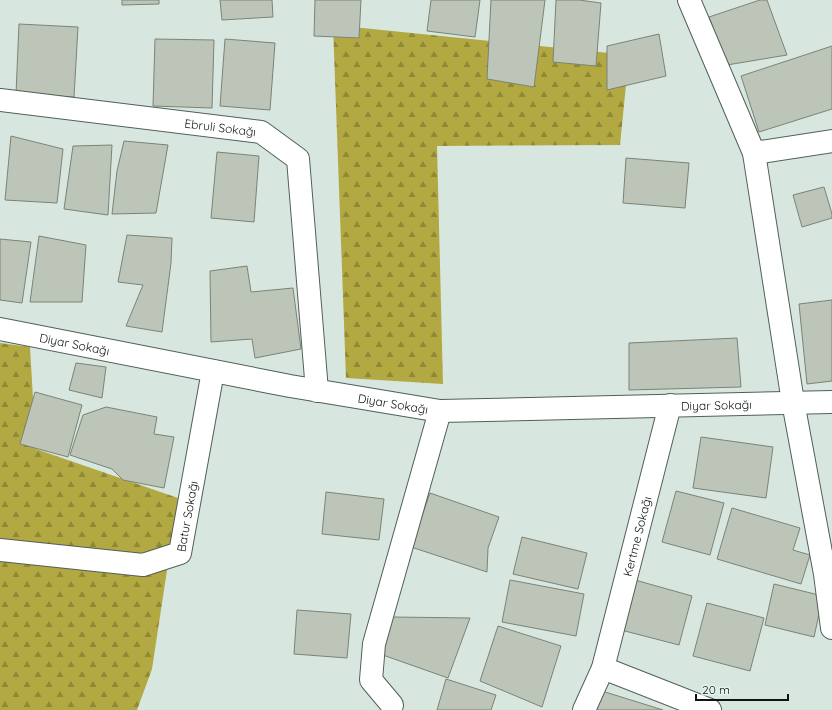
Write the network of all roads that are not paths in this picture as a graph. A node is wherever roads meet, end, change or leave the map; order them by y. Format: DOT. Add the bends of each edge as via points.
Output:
graph roads {
  1 [pos="689,0"];
  2 [pos="0,100"];
  3 [pos="832,141"];
  4 [pos="754,153"];
  5 [pos="0,329"];
  6 [pos="213,371"];
  7 [pos="317,390"];
  8 [pos="793,402"];
  9 [pos="832,402"];
  10 [pos="670,405"];
  11 [pos="440,411"];
  12 [pos="0,550"];
  13 [pos="828,574"];
  14 [pos="832,628"];
  15 [pos="603,668"];
  16 [pos="392,705"];
  17 [pos="584,710"];
  18 [pos="710,710"];
  1 -- 4 [label="street"];
  2 -- 7 [label="street, Ebruli Sokağı" via="261,132 298,159"];
  3 -- 4 [label="street"];
  4 -- 8 [label="street"];
  5 -- 6 [label="street, Diyar Sokağı"];
  6 -- 7 [label="street, Diyar Sokağı"];
  6 -- 12 [label="street, Batur Sokağı" via="180,552 143,565"];
  7 -- 11 [label="street, Diyar Sokağı"];
  8 -- 9 [label="street, Diyar Sokağı"];
  8 -- 10 [label="street, Diyar Sokağı"];
  8 -- 13 [label="street"];
  10 -- 11 [label="street, Diyar Sokağı"];
  10 -- 15 [label="street, Kertme Sokağı"];
  11 -- 16 [label="street" via="374,644 371,680"];
  13 -- 14 [label="street"];
  15 -- 17 [label="street, Kertme Sokağı"];
  15 -- 18 [label="street"];
}
